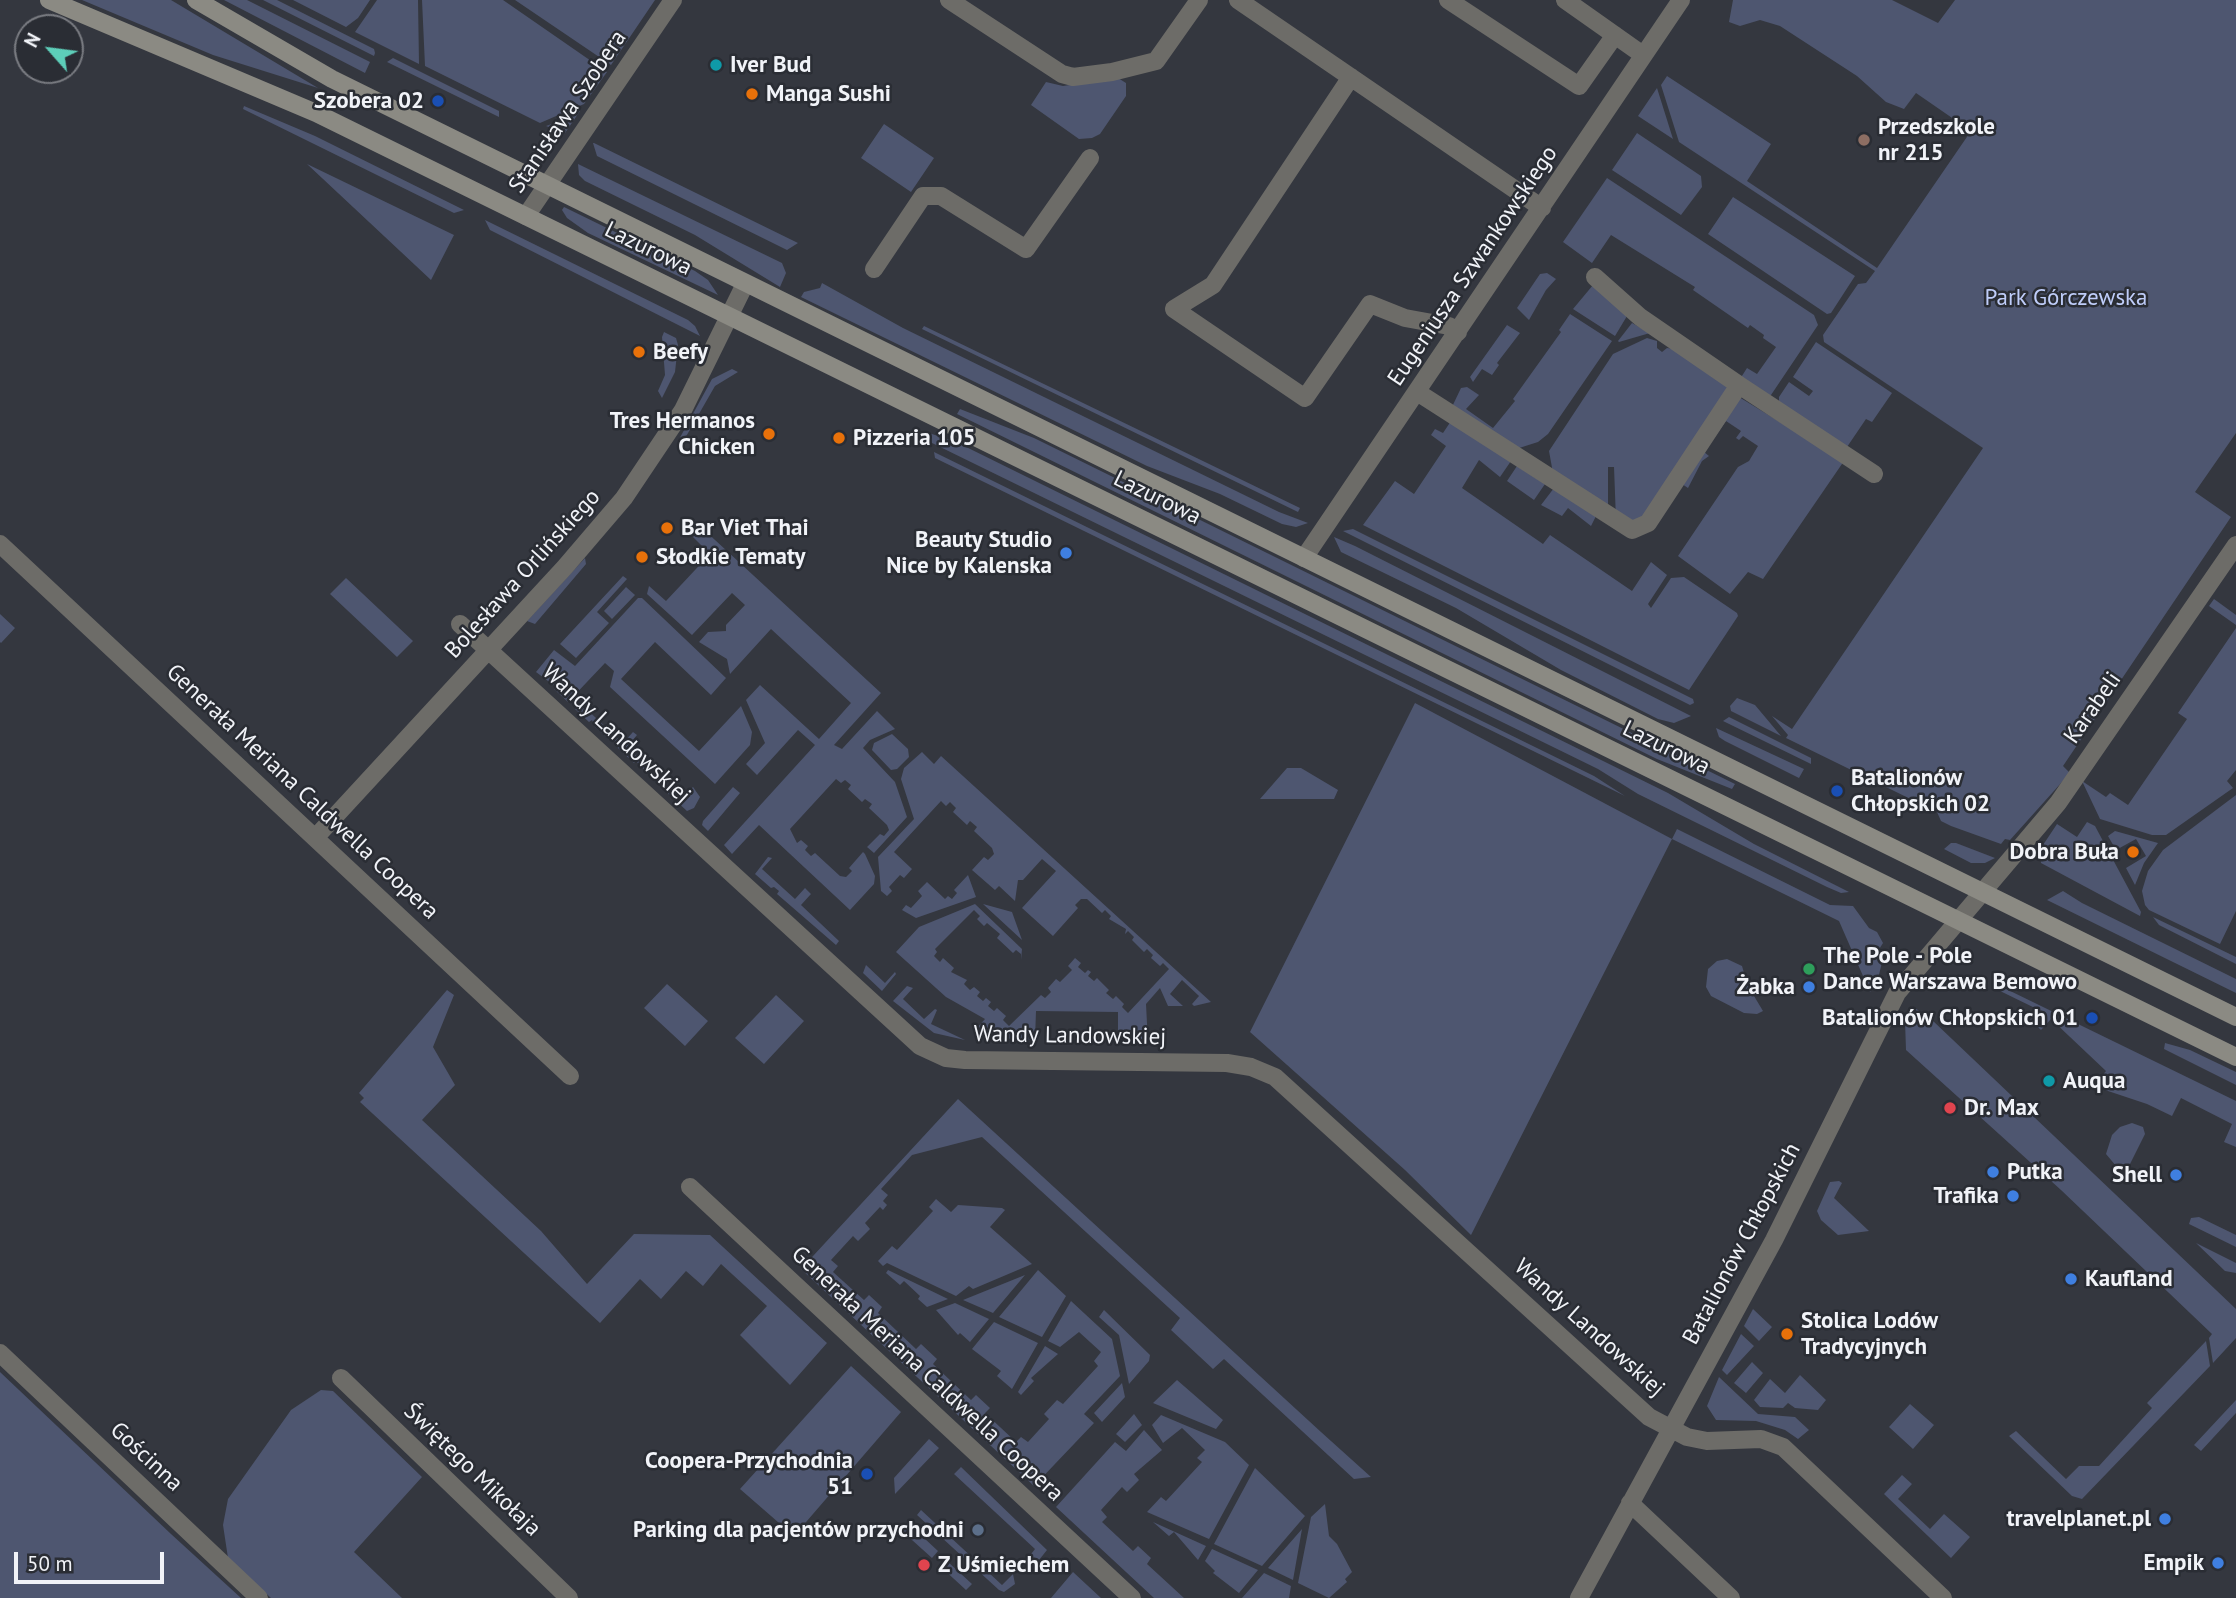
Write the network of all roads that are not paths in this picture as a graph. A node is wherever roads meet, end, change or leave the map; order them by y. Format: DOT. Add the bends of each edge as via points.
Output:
graph roads {
  1 [pos="49,0"];
  2 [pos="196,0"];
  3 [pos="673,0"];
  4 [pos="949,0"];
  5 [pos="1199,0"];
  6 [pos="1238,0"];
  7 [pos="1448,0"];
  8 [pos="1565,0"];
  9 [pos="1681,0"];
  10 [pos="1615,35"];
  11 [pos="1643,55"];
  12 [pos="1351,78"];
  13 [pos="1090,159"];
  14 [pos="547,185"];
  15 [pos="1542,208"];
  16 [pos="526,216"];
  17 [pos="874,269"];
  18 [pos="1595,277"];
  19 [pos="745,284"];
  20 [pos="729,316"];
  21 [pos="1458,332"];
  22 [pos="1739,385"];
  23 [pos="1417,392"];
  24 [pos="1874,474"];
  25 [pos="0,544"];
  26 [pos="2236,545"];
  27 [pos="1304,558"];
  28 [pos="460,624"];
  29 [pos="488,650"];
  30 [pos="315,838"];
  31 [pos="1982,892"];
  32 [pos="1958,920"];
  33 [pos="2236,1017"];
  34 [pos="2236,1057"];
  35 [pos="570,1076"];
  36 [pos="690,1187"];
  37 [pos="0,1353"];
  38 [pos="341,1378"];
  39 [pos="1671,1430"];
  40 [pos="1630,1503"];
  41 [pos="259,1598"];
  42 [pos="569,1598"];
  43 [pos="1132,1598"];
  44 [pos="1579,1598"];
  45 [pos="1731,1598"];
  46 [pos="1943,1598"];
  1 -- 16 [label="main road, Lazurowa" via="316,113"];
  2 -- 14 [label="main road, Lazurowa" via="332,79"];
  3 -- 14 [label="street, Stanisława Szobera"];
  4 -- 5 [label="street" via="1073,77 1156,61"];
  6 -- 12 [label="street"];
  7 -- 10 [label="street" via="1579,86"];
  8 -- 10 [label="street"];
  9 -- 11 [label="street, Eugeniusza Szwankowskiego"];
  10 -- 11 [label="street"];
  11 -- 15 [label="street, Eugeniusza Szwankowskiego"];
  12 -- 15 [label="street"];
  12 -- 21 [label="street" via="1213,285 1174,309 1305,398 1370,304"];
  13 -- 17 [label="street" via="1026,249 941,196 923,196"];
  14 -- 16 [label="street, Stanisława Szobera"];
  14 -- 19 [label="main road, Lazurowa"];
  15 -- 21 [label="street, Eugeniusza Szwankowskiego"];
  16 -- 20 [label="main road, Lazurowa"];
  18 -- 22 [label="street" via="1640,317"];
  19 -- 20 [label="street, Bolesława Orlińskiego"];
  19 -- 27 [label="main road, Lazurowa"];
  20 -- 29 [label="street, Bolesława Orlińskiego" via="683,410 649,464 599,528"];
  20 -- 32 [label="main road, Lazurowa"];
  21 -- 23 [label="street, Eugeniusza Szwankowskiego"];
  22 -- 23 [label="street" via="1648,523 1632,530"];
  22 -- 24 [label="street"];
  23 -- 27 [label="street, Eugeniusza Szwankowskiego"];
  25 -- 30 [label="street, Generała Meriana Caldwella Coopera"];
  26 -- 31 [label="street, Karabeli" via="2057,803"];
  27 -- 31 [label="main road, Lazurowa"];
  28 -- 29 [label="street, Wandy Landowskiej"];
  29 -- 30 [label="street, Bolesława Orlińskiego"];
  29 -- 39 [label="street, Wandy Landowskiej" via="920,1046 946,1058 965,1060 1227,1063 1275,1077 1649,1417"];
  30 -- 35 [label="street, Generała Meriana Caldwella Coopera"];
  31 -- 32 [label="street, Karabeli"];
  31 -- 33 [label="main road, Lazurowa"];
  32 -- 34 [label="main road, Lazurowa"];
  32 -- 39 [label="street, Batalionów Chłopskich" via="1897,993 1774,1240"];
  36 -- 43 [label="street, Generała Meriana Caldwella Coopera"];
  37 -- 41 [label="street, Gościnna"];
  38 -- 42 [label="street, Świętego Mikołaja"];
  39 -- 40 [label="street, Batalionów Chłopskich"];
  39 -- 46 [label="street, Wandy Landowskiej" via="1707,1441 1761,1439 1783,1447"];
  40 -- 44 [label="street, Batalionów Chłopskich"];
  40 -- 45 [label="street"];
}
